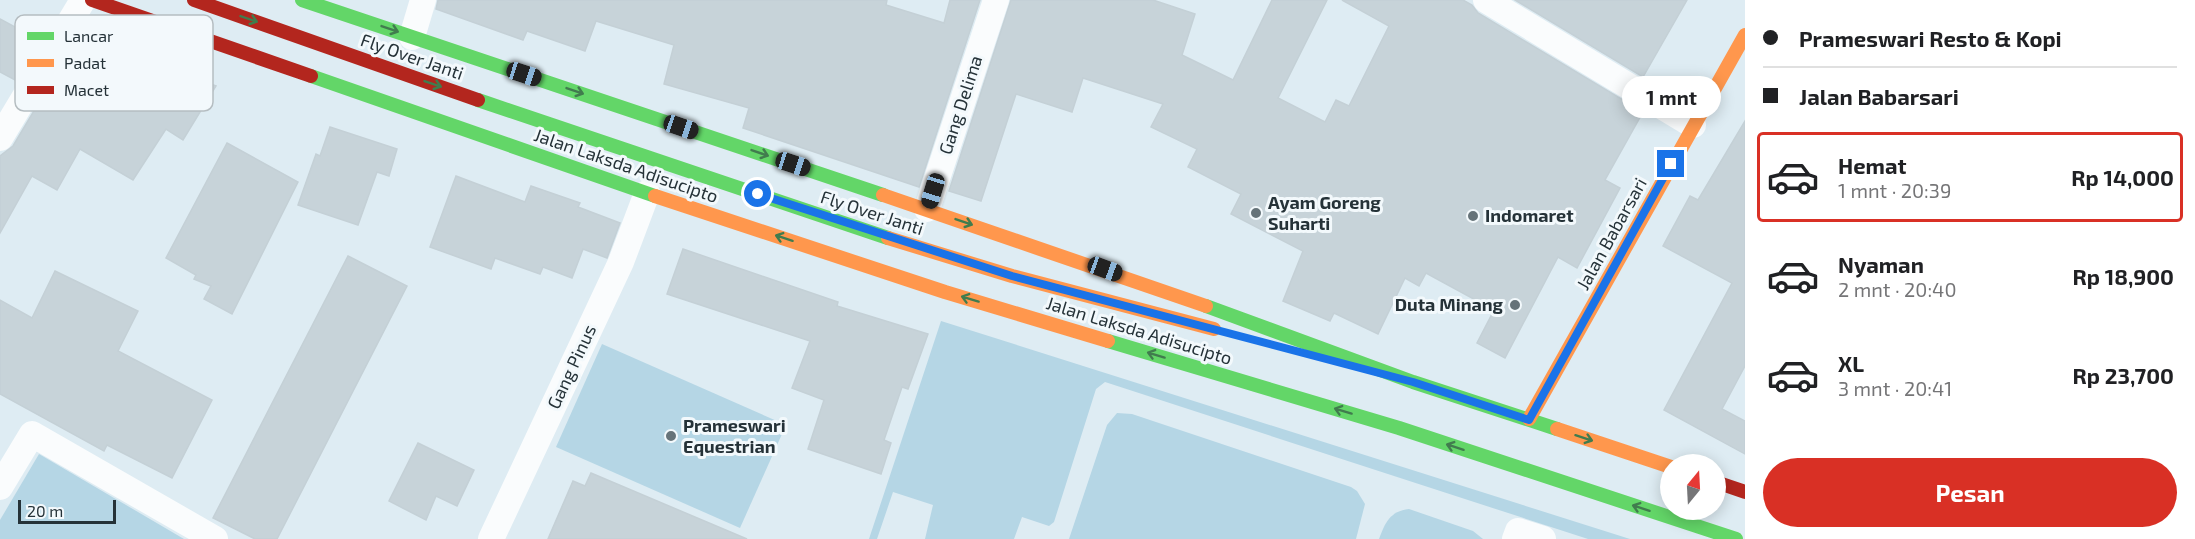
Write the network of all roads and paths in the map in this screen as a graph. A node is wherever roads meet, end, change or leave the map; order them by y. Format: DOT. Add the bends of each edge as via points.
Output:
graph roads {
  1 [pos="83,0"];
  2 [pos="92,0"];
  3 [pos="194,0"];
  4 [pos="291,0"];
  5 [pos="302,0"];
  6 [pos="423,0"];
  7 [pos="996,0"];
  8 [pos="1486,0"];
  9 [pos="159,9"];
  10 [pos="334,11"];
  11 [pos="74,15"];
  12 [pos="135,15"];
  13 [pos="172,15"];
  14 [pos="213,33"];
  15 [pos="1745,35"];
  16 [pos="412,37"];
  17 [pos="213,42"];
  18 [pos="312,77"];
  19 [pos="16,111"];
  20 [pos="1693,125"];
  21 [pos="0,138"];
  22 [pos="647,193"];
  23 [pos="927,209"];
  24 [pos="1228,333"];
  25 [pos="1271,345"];
  26 [pos="1413,382"];
  27 [pos="1529,420"];
  28 [pos="1660,463"];
  29 [pos="1726,485"];
  30 [pos="0,487"];
  31 [pos="1745,492"];
  32 [pos="215,539"];
  33 [pos="491,539"];
  34 [pos="1515,539"];
  35 [pos="1543,539"];
  36 [pos="1736,539"];
  1 -- 11 [label="street"];
  2 -- 12 [label="main road, Jalan Laksda Adisucipto"];
  3 -- 24 [label="main road, Fly Over Janti, one-way" via="514,113 880,235 1012,276"];
  4 -- 10 [label="main road"];
  5 -- 10 [label="main road"];
  6 -- 16 [label="street"];
  7 -- 23 [label="street, Gang Delima"];
  8 -- 20 [label="street"];
  9 -- 13 [label="main road"];
  10 -- 16 [label="main road, one-way"];
  14 -- 18 [label="main road"];
  15 -- 20 [label="main road, Jalan Babarsari"];
  16 -- 23 [label="main road, one-way"];
  17 -- 18 [label="main road, Jalan Laksda Adisucipto"];
  18 -- 22 [label="main road, Jalan Laksda Adisucipto"];
  19 -- 21 [label="street"];
  20 -- 27 [label="main road, Jalan Babarsari"];
  22 -- 33 [label="street, Gang Pinus" via="621,262"];
  36 -- 22 [label="main road, Jalan Laksda Adisucipto, one-way" via="1399,428 945,292"];
  23 -- 26 [label="main road, one-way" via="1105,269"];
  25 -- 26 [label="main road"];
  26 -- 27 [label="main road"];
  27 -- 28 [label="main road, one-way"];
  29 -- 31 [label="main road"];
  30 -- 32 [label="street" via="32,434"];
  34 -- 35 [label="street" via="1518,531"];
}
